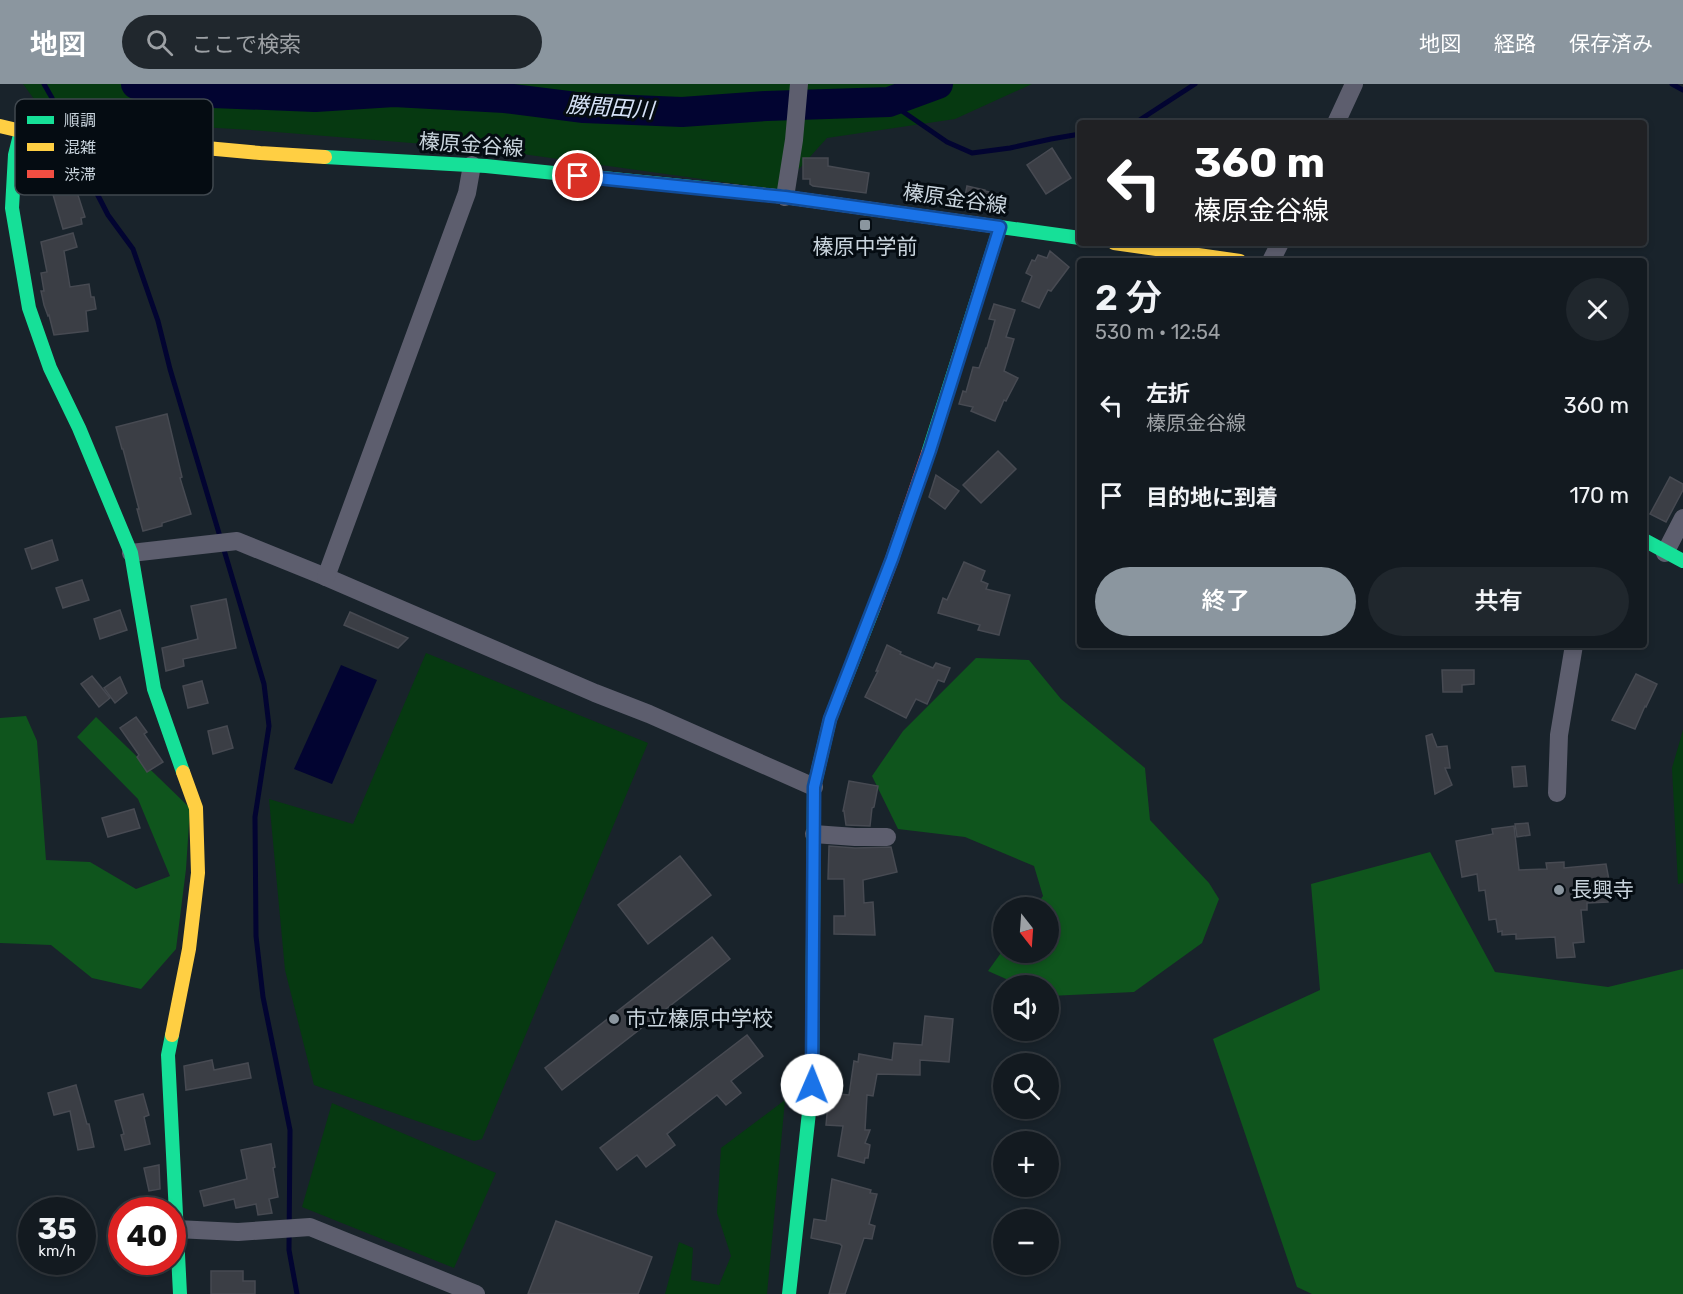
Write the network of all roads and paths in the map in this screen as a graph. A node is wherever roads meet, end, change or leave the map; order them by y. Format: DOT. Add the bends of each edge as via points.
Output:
graph roads {
  1 [pos="799,84"];
  2 [pos="1354,84"];
  3 [pos="1337,120"];
  4 [pos="0,126"];
  5 [pos="15,129"];
  6 [pos="213,149"];
  7 [pos="15,155"];
  8 [pos="472,165"];
  9 [pos="785,197"];
  10 [pos="1000,227"];
  11 [pos="1077,238"];
  12 [pos="1135,246"];
  13 [pos="1219,258"];
  14 [pos="1683,518"];
  15 [pos="1647,542"];
  16 [pos="130,553"];
  17 [pos="1665,553"];
  18 [pos="1683,561"];
  19 [pos="326,577"];
  20 [pos="1574,648"];
  21 [pos="814,787"];
  22 [pos="1557,793"];
  23 [pos="814,834"];
  24 [pos="887,837"];
  25 [pos="175,1197"];
  26 [pos="186,1229"];
  27 [pos="179,1275"];
  28 [pos="180,1294"];
  29 [pos="476,1294"];
  30 [pos="789,1294"];
  1 -- 9 [label="street"];
  2 -- 3 [label="street"];
  4 -- 5 [label="street, 榛原金谷線"];
  6 -- 8 [label="street, 榛原金谷線"];
  7 -- 16 [label="street" via="12,208 29,308 50,368"];
  8 -- 9 [label="street, 榛原金谷線"];
  8 -- 19 [label="street" via="467,193"];
  9 -- 10 [label="street, 榛原金谷線"];
  10 -- 11 [label="street, 榛原金谷線"];
  10 -- 21 [label="street" via="930,450 830,719"];
  12 -- 13 [label="street"];
  14 -- 17 [label="street"];
  15 -- 17 [label="street"];
  16 -- 19 [label="street" via="237,541"];
  16 -- 25 [label="street" via="154,688 196,808 197,884 168,1055"];
  17 -- 18 [label="street"];
  19 -- 21 [label="street"];
  20 -- 22 [label="street" via="1559,735"];
  21 -- 23 [label="street"];
  23 -- 24 [label="street"];
  23 -- 30 [label="street" via="812,1085"];
  26 -- 29 [label="street" via="238,1232 310,1227"];
  27 -- 28 [label="street"];
}
